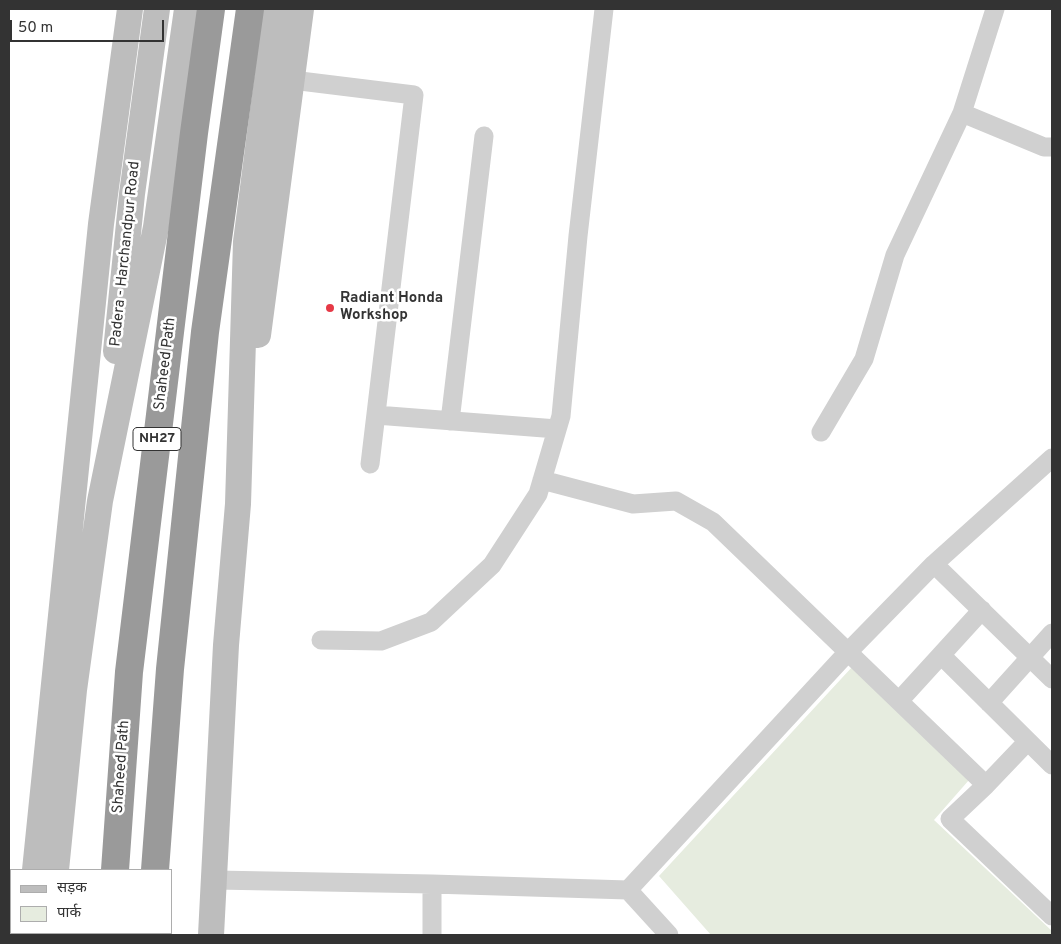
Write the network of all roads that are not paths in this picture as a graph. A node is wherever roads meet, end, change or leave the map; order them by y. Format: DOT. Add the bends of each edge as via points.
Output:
graph roads {
  1 [pos="130,9"];
  2 [pos="157,9"];
  3 [pos="187,9"];
  4 [pos="211,9"];
  5 [pos="250,9"];
  6 [pos="276,9"];
  7 [pos="301,9"];
  8 [pos="604,9"];
  9 [pos="995,9"];
  10 [pos="292,80"];
  11 [pos="962,113"];
  12 [pos="484,136"];
  13 [pos="1052,147"];
  14 [pos="376,415"];
  15 [pos="450,421"];
  16 [pos="557,429"];
  17 [pos="821,432"];
  18 [pos="1052,458"];
  19 [pos="370,464"];
  20 [pos="542,480"];
  21 [pos="100,501"];
  22 [pos="238,504"];
  23 [pos="934,564"];
  24 [pos="982,610"];
  25 [pos="1052,633"];
  26 [pos="321,640"];
  27 [pos="847,653"];
  28 [pos="940,655"];
  29 [pos="1030,657"];
  30 [pos="1052,679"];
  31 [pos="899,701"];
  32 [pos="989,703"];
  33 [pos="1028,741"];
  34 [pos="1052,765"];
  35 [pos="986,785"];
  36 [pos="35,869"];
  37 [pos="56,869"];
  38 [pos="115,869"];
  39 [pos="155,869"];
  40 [pos="215,880"];
  41 [pos="432,884"];
  42 [pos="628,890"];
  43 [pos="1052,916"];
  44 [pos="211,935"];
  45 [pos="432,935"];
  46 [pos="669,935"];
  1 -- 36 [label="street" via="101,224"];
  2 -- 21 [label="street, Padera - Harchandpur Road" via="132,194"];
  3 -- 21 [label="street" via="156,227"];
  4 -- 38 [label="highway, Shaheed Path / NH27" via="129,672"];
  5 -- 39 [label="highway, NH27" via="205,332 170,669"];
  6 -- 22 [label="street" via="246,242"];
  7 -- 10 [label="street"];
  8 -- 16 [label="street"];
  9 -- 11 [label="street"];
  10 -- 14 [label="street" via="414,95"];
  10 -- 22 [label="street"];
  11 -- 13 [label="street" via="1044,147"];
  11 -- 17 [label="street" via="895,255 864,359"];
  12 -- 15 [label="street"];
  14 -- 15 [label="street"];
  14 -- 19 [label="street"];
  15 -- 16 [label="street"];
  16 -- 20 [label="street"];
  18 -- 23 [label="street"];
  20 -- 26 [label="street" via="538,494 492,565 431,622 381,641"];
  20 -- 27 [label="street" via="633,504 676,501 684,505 713,522"];
  21 -- 37 [label="street" via="74,690"];
  22 -- 40 [label="street" via="226,645"];
  23 -- 24 [label="street"];
  23 -- 27 [label="street"];
  24 -- 28 [label="street"];
  24 -- 29 [label="street"];
  25 -- 29 [label="street"];
  27 -- 31 [label="street"];
  27 -- 42 [label="street"];
  28 -- 31 [label="street"];
  28 -- 32 [label="street"];
  29 -- 30 [label="street"];
  29 -- 32 [label="street"];
  31 -- 35 [label="street"];
  32 -- 33 [label="street"];
  33 -- 34 [label="street"];
  33 -- 35 [label="street"];
  35 -- 43 [label="street" via="950,819"];
  40 -- 41 [label="street"];
  40 -- 44 [label="street"];
  41 -- 42 [label="street"];
  41 -- 45 [label="street"];
  42 -- 46 [label="street"];
}
